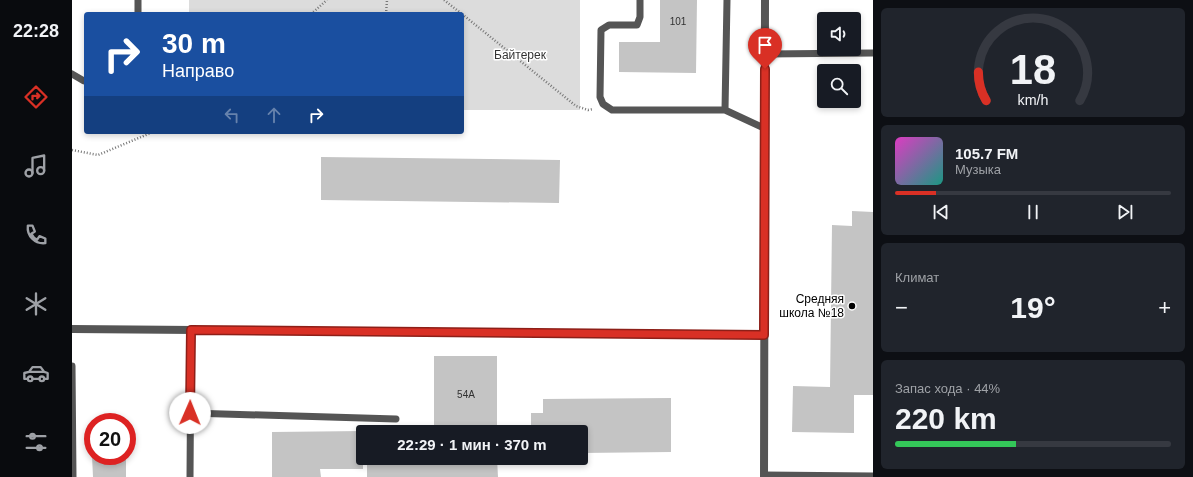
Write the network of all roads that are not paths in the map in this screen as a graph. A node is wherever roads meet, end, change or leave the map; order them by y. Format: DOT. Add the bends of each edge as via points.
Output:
graph roads {
  1 [pos="138,0"];
  2 [pos="640,0"];
  3 [pos="727,0"];
  4 [pos="765,0"];
  5 [pos="138,12"];
  6 [pos="873,53"];
  7 [pos="765,54"];
  8 [pos="72,74"];
  9 [pos="84,81"];
  10 [pos="725,110"];
  11 [pos="764,128"];
  12 [pos="72,330"];
  13 [pos="191,330"];
  14 [pos="764,335"];
  15 [pos="72,366"];
  16 [pos="190,413"];
  17 [pos="396,418"];
  18 [pos="764,476"];
  19 [pos="873,476"];
  20 [pos="74,477"];
  21 [pos="190,477"];
  1 -- 5 [label="lane"];
  2 -- 10 [label="lane" via="640,17 637,25 609,24 602,30 602,104 612,110"];
  3 -- 10 [label="lane"];
  4 -- 7 [label="street"];
  6 -- 7 [label="lane"];
  7 -- 11 [label="street"];
  8 -- 9 [label="lane"];
  10 -- 11 [label="lane"];
  11 -- 14 [label="street"];
  12 -- 13 [label="street"];
  13 -- 14 [label="street"];
  13 -- 16 [label="lane"];
  14 -- 18 [label="street"];
  15 -- 20 [label="lane"];
  16 -- 17 [label="lane"];
  16 -- 21 [label="lane"];
  18 -- 19 [label="lane"];
}
